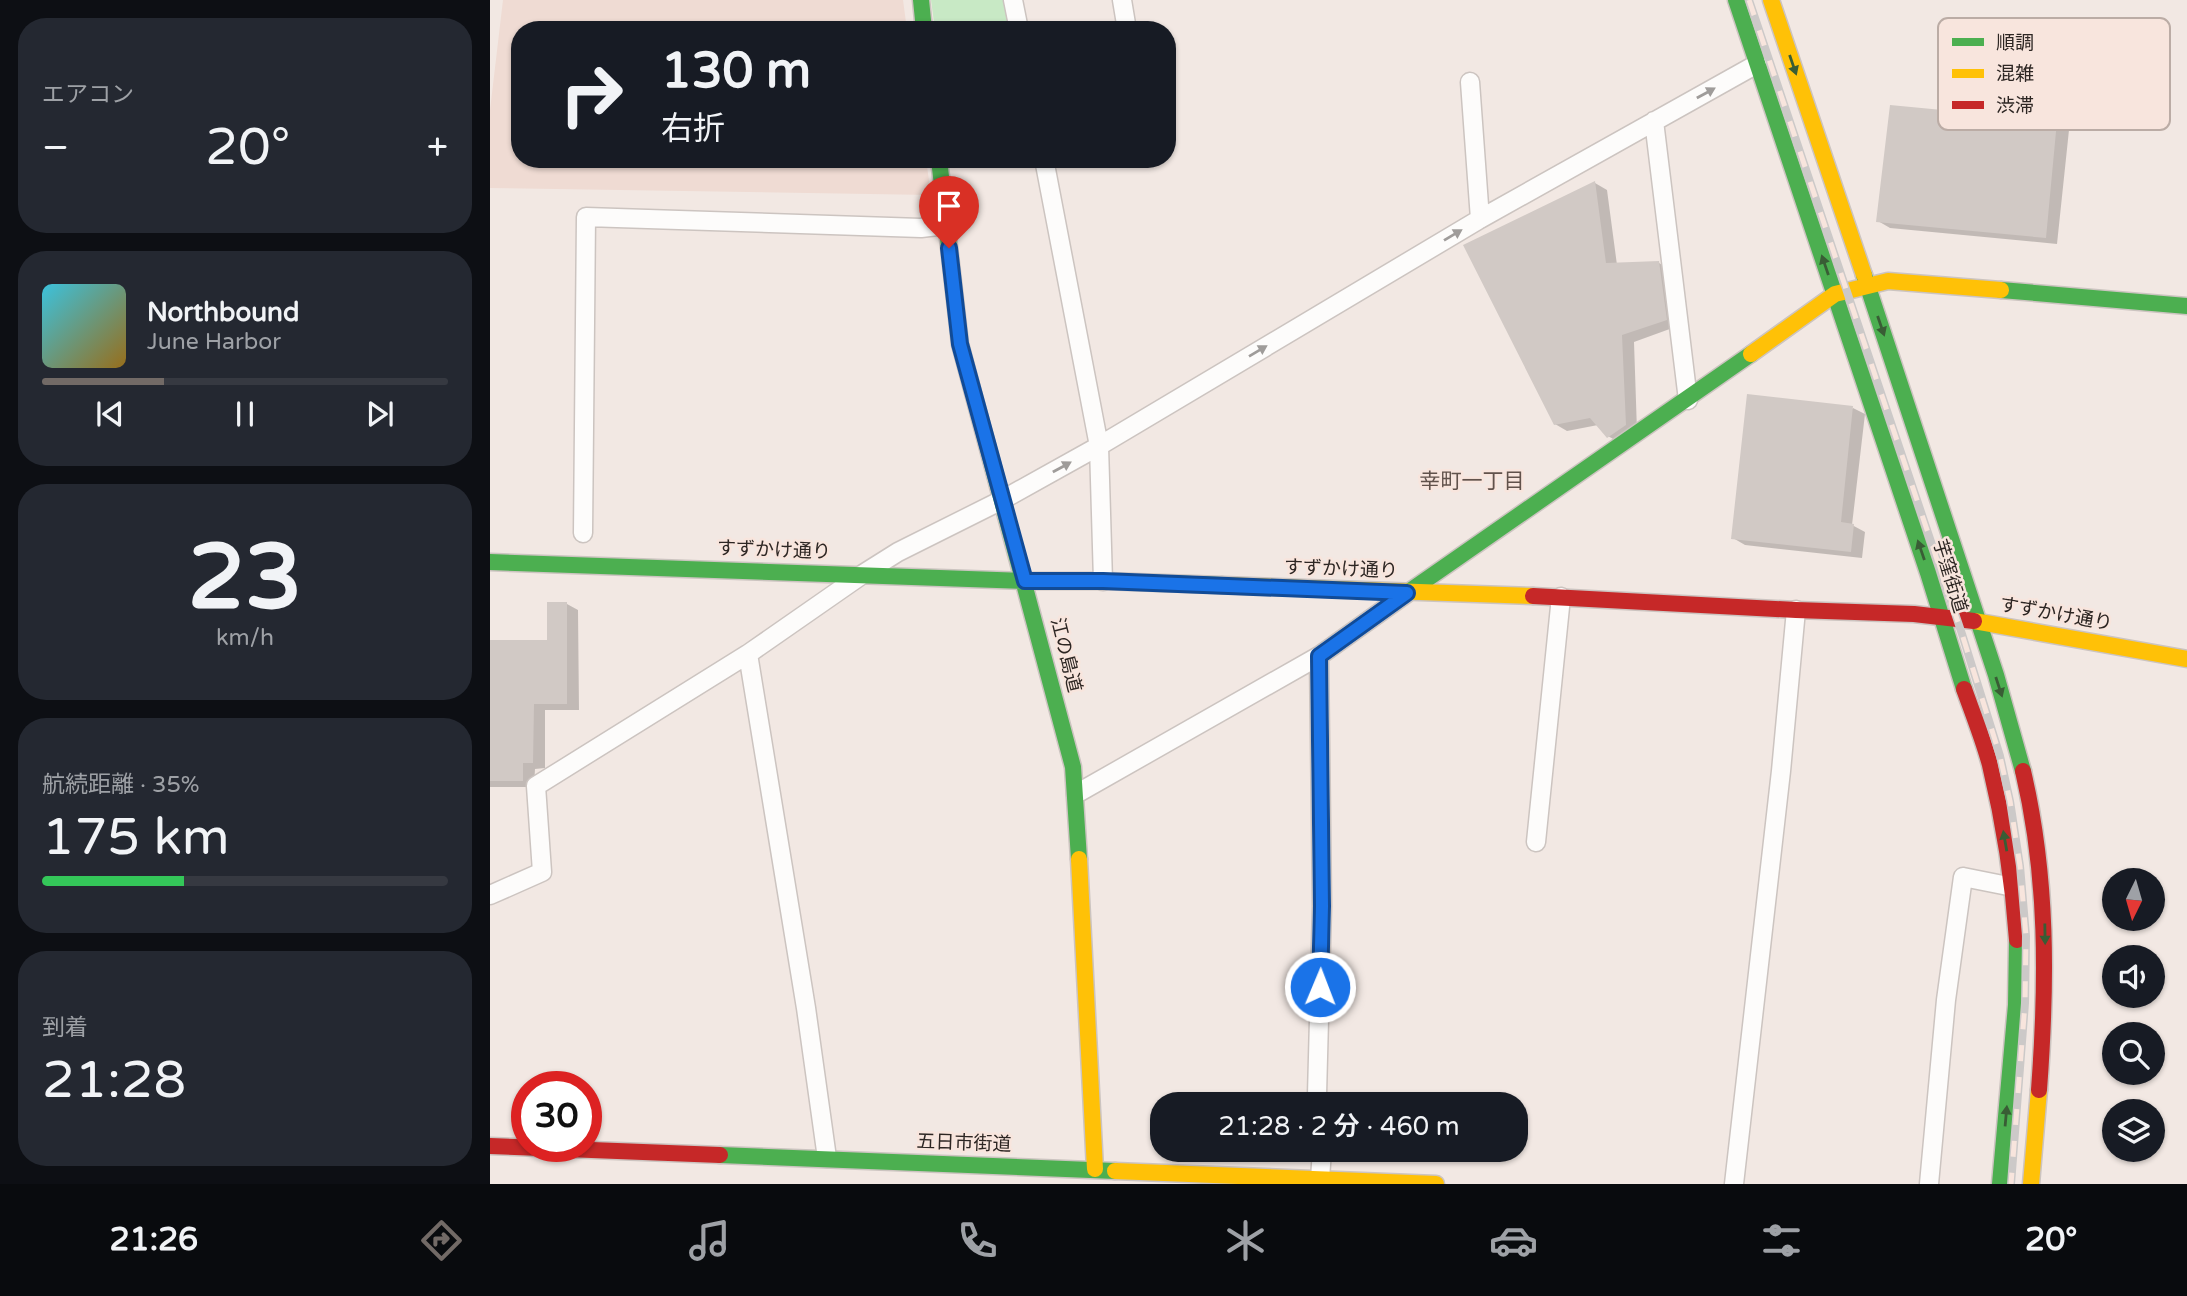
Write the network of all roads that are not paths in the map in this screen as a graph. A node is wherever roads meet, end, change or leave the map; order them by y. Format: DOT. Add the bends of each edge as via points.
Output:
graph roads {
  1 [pos="921,0"];
  2 [pos="1013,0"];
  3 [pos="1122,0"];
  4 [pos="1735,0"];
  5 [pos="1770,0"];
  6 [pos="923,21"];
  7 [pos="1017,21"];
  8 [pos="1126,21"];
  9 [pos="1757,64"];
  10 [pos="1471,82"];
  11 [pos="1654,121"];
  12 [pos="940,168"];
  13 [pos="1046,168"];
  14 [pos="1480,219"];
  15 [pos="946,225"];
  16 [pos="1867,285"];
  17 [pos="1835,294"];
  18 [pos="2187,306"];
  19 [pos="1688,400"];
  20 [pos="1099,446"];
  21 [pos="1002,500"];
  22 [pos="583,533"];
  23 [pos="490,562"];
  24 [pos="863,574"];
  25 [pos="1025,581"];
  26 [pos="1103,581"];
  27 [pos="1407,593"];
  28 [pos="1561,597"];
  29 [pos="1796,610"];
  30 [pos="1940,616"];
  31 [pos="1978,622"];
  32 [pos="748,654"];
  33 [pos="1319,656"];
  34 [pos="2187,659"];
  35 [pos="1076,794"];
  36 [pos="1536,842"];
  37 [pos="2013,887"];
  38 [pos="490,895"];
  39 [pos="1317,1092"];
  40 [pos="490,1146"];
  41 [pos="827,1158"];
  42 [pos="1321,1162"];
  43 [pos="953,1164"];
  44 [pos="1095,1169"];
  45 [pos="1320,1179"];
  46 [pos="1410,1183"];
  47 [pos="953,1184"];
  48 [pos="1436,1184"];
  49 [pos="1734,1184"];
  50 [pos="1929,1184"];
  51 [pos="2000,1184"];
  52 [pos="2031,1184"];
  1 -- 6 [label="street"];
  2 -- 7 [label="street"];
  3 -- 8 [label="street"];
  4 -- 9 [label="street, 芋窪街道"];
  5 -- 16 [label="street, 芋窪街道, one-way"];
  11 -- 9 [label="street, one-way"];
  17 -- 9 [label="street, 芋窪街道, one-way"];
  10 -- 14 [label="street"];
  11 -- 14 [label="street"];
  11 -- 19 [label="street"];
  12 -- 15 [label="street, 江の島道"];
  13 -- 20 [label="street"];
  20 -- 14 [label="street, one-way"];
  15 -- 21 [label="street, 江の島道" via="960,344"];
  15 -- 22 [label="street" via="921,228 586,217"];
  16 -- 17 [label="street"];
  16 -- 18 [label="street" via="1888,281"];
  16 -- 31 [label="street, 芋窪街道, one-way"];
  17 -- 19 [label="street"];
  30 -- 17 [label="street, 芋窪街道, one-way"];
  19 -- 27 [label="street"];
  21 -- 20 [label="street, one-way"];
  20 -- 26 [label="street"];
  21 -- 24 [label="street"];
  21 -- 25 [label="street, 江の島道"];
  23 -- 24 [label="street, すずかけ通り"];
  24 -- 25 [label="street, すずかけ通り"];
  24 -- 32 [label="street"];
  25 -- 26 [label="street, すずかけ通り"];
  25 -- 35 [label="street, 江の島道"];
  26 -- 27 [label="street, すずかけ通り"];
  27 -- 28 [label="street, すずかけ通り"];
  27 -- 33 [label="street"];
  28 -- 29 [label="street, すずかけ通り"];
  28 -- 36 [label="street"];
  29 -- 30 [label="street, すずかけ通り"];
  29 -- 49 [label="street"];
  30 -- 31 [label="street, すずかけ通り"];
  37 -- 30 [label="street, 芋窪街道, one-way" via="1989,762"];
  31 -- 34 [label="street, すずかけ通り"];
  31 -- 52 [label="street, 芋窪街道, one-way" via="2014,730 2036,834 2042,889 2045,969"];
  32 -- 38 [label="street" via="536,786 542,872"];
  32 -- 41 [label="street"];
  33 -- 35 [label="street"];
  33 -- 39 [label="street" via="1322,906"];
  35 -- 44 [label="street, 江の島道"];
  37 -- 50 [label="street" via="1963,877"];
  51 -- 37 [label="street, 芋窪街道, one-way" via="2016,1004"];
  40 -- 41 [label="street, 五日市街道"];
  41 -- 43 [label="street, 五日市街道"];
  42 -- 45 [label="street"];
  43 -- 44 [label="street, 五日市街道"];
  43 -- 47 [label="street"];
  44 -- 45 [label="street, 五日市街道"];
  45 -- 46 [label="street, 五日市街道"];
  46 -- 48 [label="street, 五日市街道"];
}
